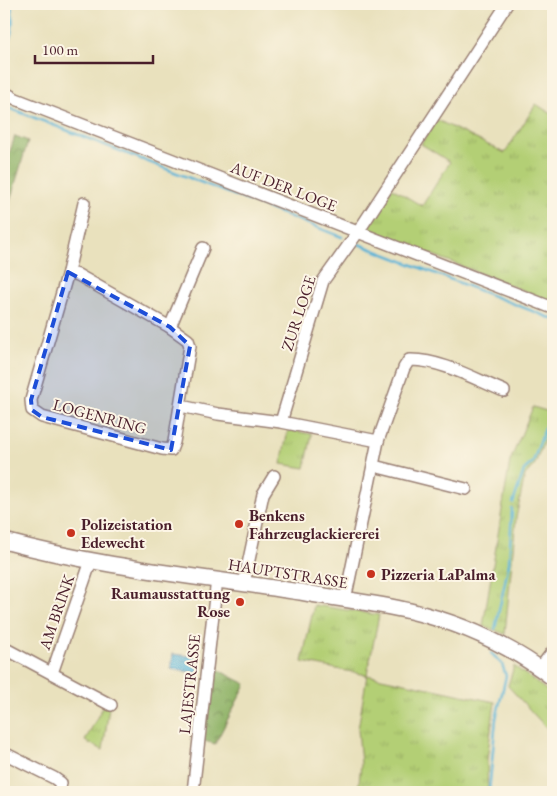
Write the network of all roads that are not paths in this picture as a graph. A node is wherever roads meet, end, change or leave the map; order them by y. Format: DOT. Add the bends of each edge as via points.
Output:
graph roads {
  1 [pos="507,4"];
  2 [pos="4,92"];
  3 [pos="84,203"];
  4 [pos="358,232"];
  5 [pos="203,248"];
  6 [pos="68,272"];
  7 [pos="553,308"];
  8 [pos="170,327"];
  9 [pos="504,391"];
  10 [pos="181,406"];
  11 [pos="281,422"];
  12 [pos="378,441"];
  13 [pos="374,466"];
  14 [pos="274,476"];
  15 [pos="466,489"];
  16 [pos="4,541"];
  17 [pos="90,561"];
  18 [pos="217,579"];
  19 [pos="244,583"];
  20 [pos="345,600"];
  21 [pos="4,648"];
  22 [pos="553,651"];
  23 [pos="540,668"];
  24 [pos="52,673"];
  25 [pos="553,678"];
  26 [pos="111,705"];
  27 [pos="4,753"];
  28 [pos="60,792"];
  29 [pos="193,792"];
  1 -- 4 [label="street, ZUR LOGE"];
  2 -- 4 [label="street, AUF DER LOGE"];
  3 -- 6 [label="street, LOGENRING"];
  4 -- 7 [label="street, AUF DER LOGE"];
  4 -- 11 [label="street, ZUR LOGE" via="324,281"];
  5 -- 8 [label="street"];
  6 -- 8 [label="street, LOGENRING"];
  6 -- 10 [label="street, LOGENRING" via="31,400 32,410 42,417 170,450"];
  8 -- 10 [label="street, LOGENRING" via="188,340 190,346"];
  9 -- 12 [label="street" via="463,373 422,360 409,360"];
  10 -- 11 [label="street"];
  11 -- 12 [label="street"];
  12 -- 13 [label="street"];
  13 -- 15 [label="street"];
  13 -- 20 [label="street"];
  14 -- 19 [label="street" via="263,494"];
  16 -- 17 [label="main road, HAUPTSTRASSE"];
  17 -- 18 [label="main road, HAUPTSTRASSE"];
  17 -- 24 [label="street, AM BRINK"];
  18 -- 19 [label="main road, HAUPTSTRASSE"];
  18 -- 29 [label="street, LAJESTRASSE"];
  19 -- 20 [label="main road, HAUPTSTRASSE"];
  20 -- 23 [label="main road, HAUPTSTRASSE" via="409,611 446,622 489,639"];
  21 -- 24 [label="street, AM BRINK"];
  22 -- 23 [label="street"];
  23 -- 25 [label="main road, HAUPTSTRASSE"];
  24 -- 26 [label="street, AM BRINK"];
  27 -- 28 [label="street" via="54,778 60,783"];
}
